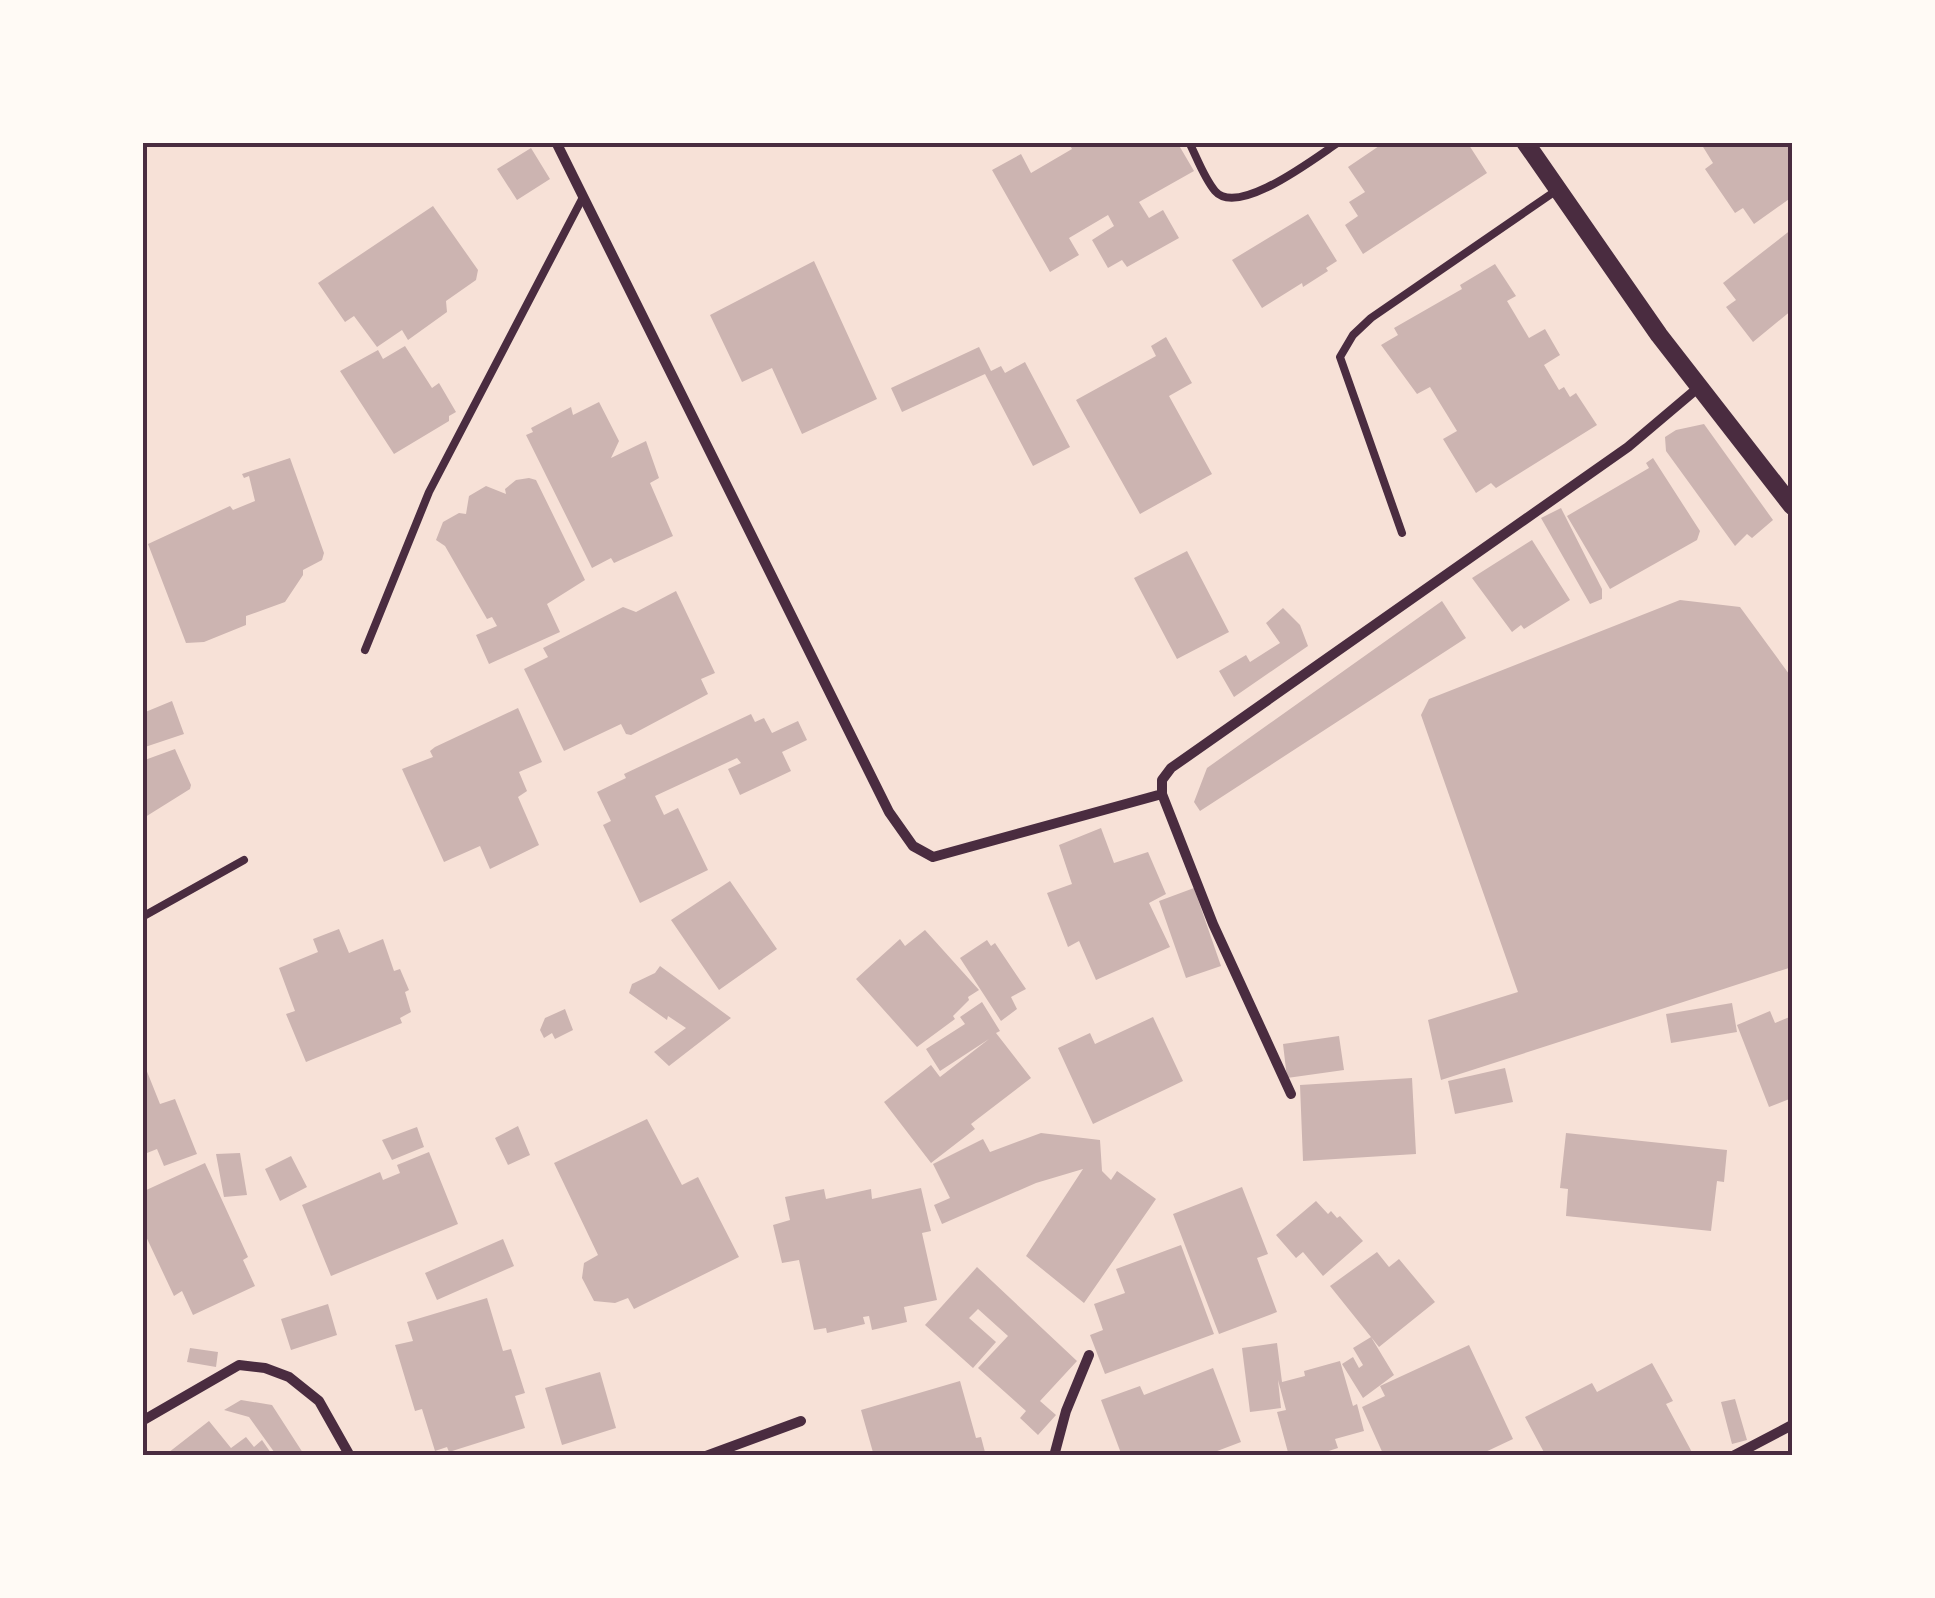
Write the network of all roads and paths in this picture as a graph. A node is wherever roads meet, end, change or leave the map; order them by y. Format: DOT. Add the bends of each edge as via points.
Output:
graph roads {
  1 [pos="556,142"];
  2 [pos="1189,142"];
  3 [pos="1339,142"];
  4 [pos="1525,142"];
  5 [pos="1558,190"];
  6 [pos="582,199"];
  7 [pos="1699,387"];
  8 [pos="1792,506"];
  9 [pos="1402,533"];
  10 [pos="364,650"];
  11 [pos="1162,794"];
  12 [pos="244,860"];
  13 [pos="142,917"];
  14 [pos="1290,1094"];
  15 [pos="1089,1355"];
  16 [pos="142,1421"];
  17 [pos="800,1421"];
  18 [pos="1792,1425"];
  19 [pos="350,1456"];
  20 [pos="706,1456"];
  21 [pos="1054,1456"];
  22 [pos="1733,1456"];
  1 -- 6 [label="street"];
  2 -- 3 [label="lane" via="1216,193 1227,198 1254,195"];
  4 -- 5 [label="street"];
  5 -- 7 [label="street"];
  5 -- 9 [label="lane" via="1370,318 1340,357"];
  6 -- 10 [label="lane" via="429,492"];
  6 -- 11 [label="street" via="889,812 912,846 933,857"];
  7 -- 8 [label="street"];
  7 -- 11 [label="street" via="1628,446 1171,768"];
  11 -- 14 [label="street"];
  12 -- 13 [label="lane"];
  15 -- 21 [label="street"];
  16 -- 19 [label="street" via="239,1366 265,1368 290,1377 319,1401"];
  17 -- 20 [label="street"];
  18 -- 22 [label="street"];
}
